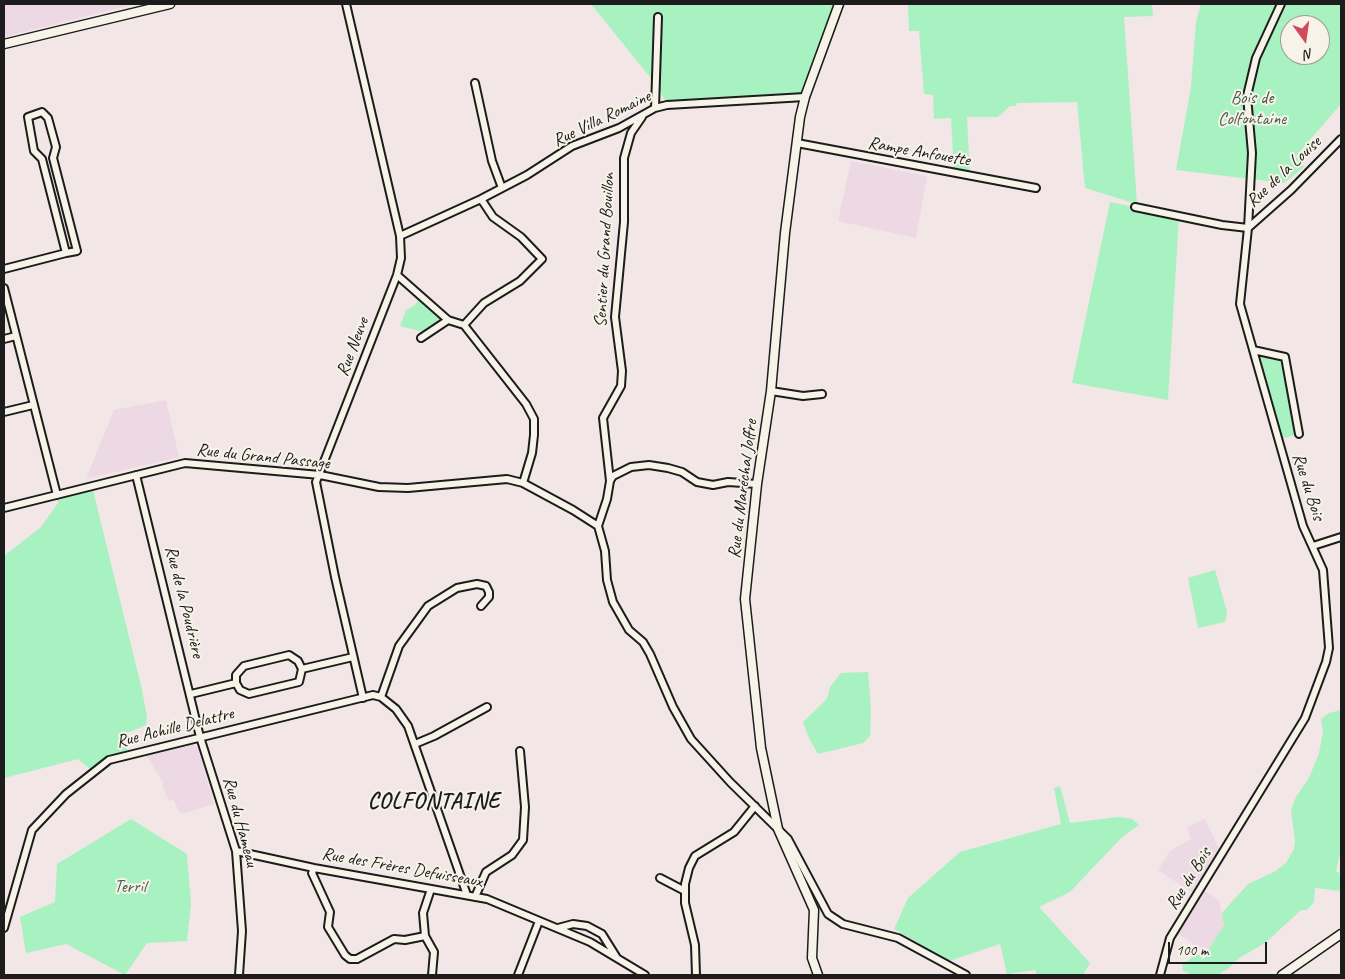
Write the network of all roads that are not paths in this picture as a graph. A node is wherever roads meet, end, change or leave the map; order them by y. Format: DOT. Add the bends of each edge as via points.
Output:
graph roads {
  1 [pos="170,4"];
  2 [pos="346,4"];
  3 [pos="839,4"];
  4 [pos="1281,4"];
  5 [pos="658,17"];
  6 [pos="4,44"];
  7 [pos="475,83"];
  8 [pos="805,97"];
  9 [pos="655,108"];
  10 [pos="646,112"];
  11 [pos="1341,139"];
  12 [pos="797,143"];
  13 [pos="502,188"];
  14 [pos="1036,188"];
  15 [pos="481,199"];
  16 [pos="1135,207"];
  17 [pos="1248,228"];
  18 [pos="400,236"];
  19 [pos="66,253"];
  20 [pos="4,269"];
  21 [pos="397,275"];
  22 [pos="4,288"];
  23 [pos="448,320"];
  24 [pos="464,325"];
  25 [pos="16,336"];
  26 [pos="421,338"];
  27 [pos="4,339"];
  28 [pos="1253,350"];
  29 [pos="771,391"];
  30 [pos="822,394"];
  31 [pos="33,405"];
  32 [pos="4,412"];
  33 [pos="1299,434"];
  34 [pos="136,475"];
  35 [pos="320,475"];
  36 [pos="610,481"];
  37 [pos="523,482"];
  38 [pos="757,484"];
  39 [pos="57,495"];
  40 [pos="4,508"];
  41 [pos="598,526"];
  42 [pos="1341,537"];
  43 [pos="1314,546"];
  44 [pos="481,606"];
  45 [pos="353,656"];
  46 [pos="302,669"];
  47 [pos="236,683"];
  48 [pos="191,694"];
  49 [pos="362,698"];
  50 [pos="381,698"];
  51 [pos="487,707"];
  52 [pos="200,737"];
  53 [pos="415,744"];
  54 [pos="520,751"];
  55 [pos="755,806"];
  56 [pos="778,829"];
  57 [pos="236,851"];
  58 [pos="314,868"];
  59 [pos="660,878"];
  60 [pos="431,889"];
  61 [pos="685,891"];
  62 [pos="467,896"];
  63 [pos="475,897"];
  64 [pos="539,921"];
  65 [pos="4,928"];
  66 [pos="558,928"];
  67 [pos="1341,934"];
  68 [pos="425,936"];
  69 [pos="617,959"];
  70 [pos="239,975"];
  71 [pos="432,975"];
  72 [pos="518,975"];
  73 [pos="645,975"];
  74 [pos="696,975"];
  75 [pos="818,975"];
  76 [pos="966,975"];
  77 [pos="1160,975"];
  78 [pos="1282,975"];
  1 -- 6 [label="street"];
  2 -- 18 [label="street, Rue Neuve"];
  3 -- 8 [label="street, Rue du Maréchal Joffre"];
  4 -- 17 [label="street, Rue du Bois" via="1256,58 1249,82 1247,96 1252,136"];
  5 -- 9 [label="street"];
  7 -- 13 [label="street" via="492,161"];
  8 -- 9 [label="street, Rue Villa Romaine"];
  8 -- 12 [label="street, Rue du Maréchal Joffre"];
  9 -- 10 [label="street, Rue Villa Romaine"];
  10 -- 13 [label="street, Rue Villa Romaine" via="619,128 572,146"];
  10 -- 36 [label="street, Sentier du Grand Bouillon" via="631,133 624,158 624,222 615,317 621,386 603,418"];
  11 -- 17 [label="street, Rue de la Louise"];
  12 -- 14 [label="street, Rampe Anfouette"];
  12 -- 29 [label="street, Rue du Maréchal Joffre" via="784,242"];
  13 -- 15 [label="street, Rue Villa Romaine"];
  15 -- 18 [label="street, Rue Villa Romaine"];
  15 -- 24 [label="street" via="493,217 521,237 542,259 520,281 484,303"];
  16 -- 17 [label="street"];
  17 -- 28 [label="street, Rue du Bois" via="1240,304"];
  18 -- 21 [label="street, Rue Neuve"];
  19 -- 19 [label="street" via="42,159 34,151 28,117 42,112 48,118 56,147 53,158 77,251"];
  19 -- 20 [label="street"];
  21 -- 23 [label="street"];
  21 -- 35 [label="street, Rue Neuve"];
  22 -- 25 [label="street"];
  23 -- 24 [label="street"];
  23 -- 26 [label="street"];
  24 -- 37 [label="street" via="517,390 534,419 532,453"];
  25 -- 27 [label="street"];
  25 -- 31 [label="street"];
  28 -- 33 [label="street" via="1285,357"];
  28 -- 43 [label="street, Rue du Bois" via="1303,526"];
  29 -- 30 [label="street" via="803,396"];
  29 -- 38 [label="street, Rue du Maréchal Joffre"];
  31 -- 32 [label="street"];
  31 -- 39 [label="street"];
  34 -- 35 [label="street, Rue du Grand Passage" via="185,463"];
  34 -- 39 [label="street, Rue du Grand Passage"];
  34 -- 48 [label="street, Rue de la Poudrière"];
  35 -- 37 [label="street, Rue du Grand Passage" via="379,487 408,488 507,479"];
  35 -- 45 [label="street, Rue Neuve" via="316,482"];
  36 -- 38 [label="street" via="613,476 631,468 649,465 682,472 697,482 714,485 728,482"];
  36 -- 41 [label="street, Sentier du Grand Bouillon"];
  37 -- 41 [label="street"];
  38 -- 56 [label="street, Rue du Maréchal Joffre" via="745,599 761,748"];
  39 -- 40 [label="street, Rue du Grand Passage"];
  41 -- 55 [label="street" via="605,551 607,580 620,616 646,648 692,740"];
  42 -- 43 [label="street"];
  43 -- 77 [label="street, Rue du Bois" via="1324,577 1329,630 1329,648 1320,679 1305,718 1170,938"];
  44 -- 50 [label="street" via="489,592 486,586 477,584 457,588 428,606 399,646"];
  45 -- 46 [label="street"];
  45 -- 49 [label="street, Rue Neuve"];
  46 -- 47 [label="street" via="299,682 249,694 240,690"];
  46 -- 47 [label="street" via="298,661 289,655 244,666 236,675"];
  47 -- 48 [label="street"];
  48 -- 52 [label="street, Rue de la Poudrière"];
  49 -- 50 [label="street, Rue Achille Delattre" via="374,695"];
  49 -- 52 [label="street, Rue Achille Delattre"];
  50 -- 53 [label="street" via="396,709"];
  51 -- 53 [label="street"];
  52 -- 57 [label="street, Rue du Hameau"];
  52 -- 65 [label="street, Rue Achille Delattre" via="109,760 66,794 32,830"];
  53 -- 62 [label="street"];
  54 -- 63 [label="street" via="525,807 523,840 512,855 486,872"];
  55 -- 56 [label="street"];
  55 -- 61 [label="street" via="734,832 695,856"];
  56 -- 75 [label="street, Rue du Maréchal Joffre" via="814,910 812,958"];
  56 -- 76 [label="street" via="800,859 828,914 843,924 898,938"];
  57 -- 58 [label="street, Rue des Frères Defuisseaux"];
  57 -- 70 [label="street, Rue du Hameau" via="242,931"];
  58 -- 60 [label="street, Rue des Frères Defuisseaux"];
  58 -- 68 [label="street" via="312,873 330,912 328,927 344,955 350,959 357,959 394,939"];
  59 -- 61 [label="street"];
  60 -- 62 [label="street, Rue des Frères Defuisseaux"];
  60 -- 68 [label="street" via="423,913"];
  61 -- 74 [label="street" via="695,945"];
  62 -- 63 [label="street, Rue des Frères Defuisseaux"];
  63 -- 64 [label="street, Rue des Frères Defuisseaux"];
  64 -- 66 [label="street, Rue des Frères Defuisseaux"];
  64 -- 72 [label="street"];
  66 -- 69 [label="street, Rue des Frères Defuisseaux"];
  66 -- 69 [label="street, Rue des Frères Defuisseaux" via="573,924 587,926 602,934"];
  67 -- 78 [label="street"];
  68 -- 71 [label="street" via="434,952"];
  69 -- 73 [label="street, Rue des Frères Defuisseaux"];
}
